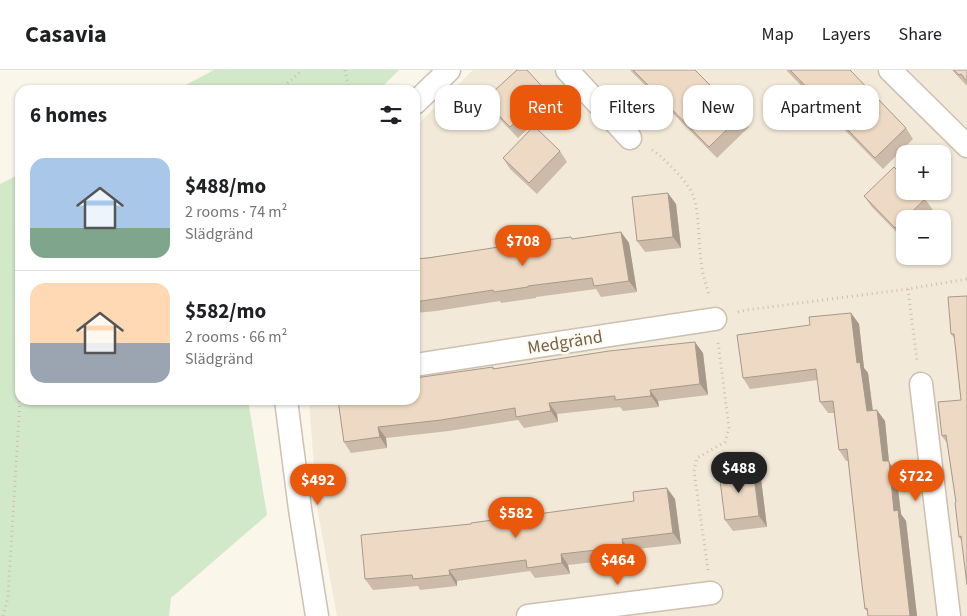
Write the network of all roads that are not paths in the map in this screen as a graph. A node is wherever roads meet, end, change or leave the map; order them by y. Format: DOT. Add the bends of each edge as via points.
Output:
graph roads {
  1 [pos="449,70"];
  2 [pos="567,70"];
  3 [pos="890,70"];
  4 [pos="420,98"];
  5 [pos="630,138"];
  6 [pos="967,146"];
  7 [pos="715,320"];
  8 [pos="420,364"];
  9 [pos="921,384"];
  10 [pos="287,405"];
  11 [pos="712,593"];
  12 [pos="316,616"];
  13 [pos="528,616"];
  14 [pos="949,616"];
  1 -- 4 [label="street"];
  2 -- 5 [label="street"];
  3 -- 6 [label="street"];
  7 -- 8 [label="street, Medgränd"];
  9 -- 14 [label="street"];
  10 -- 12 [label="street"];
  11 -- 13 [label="street"];
}
